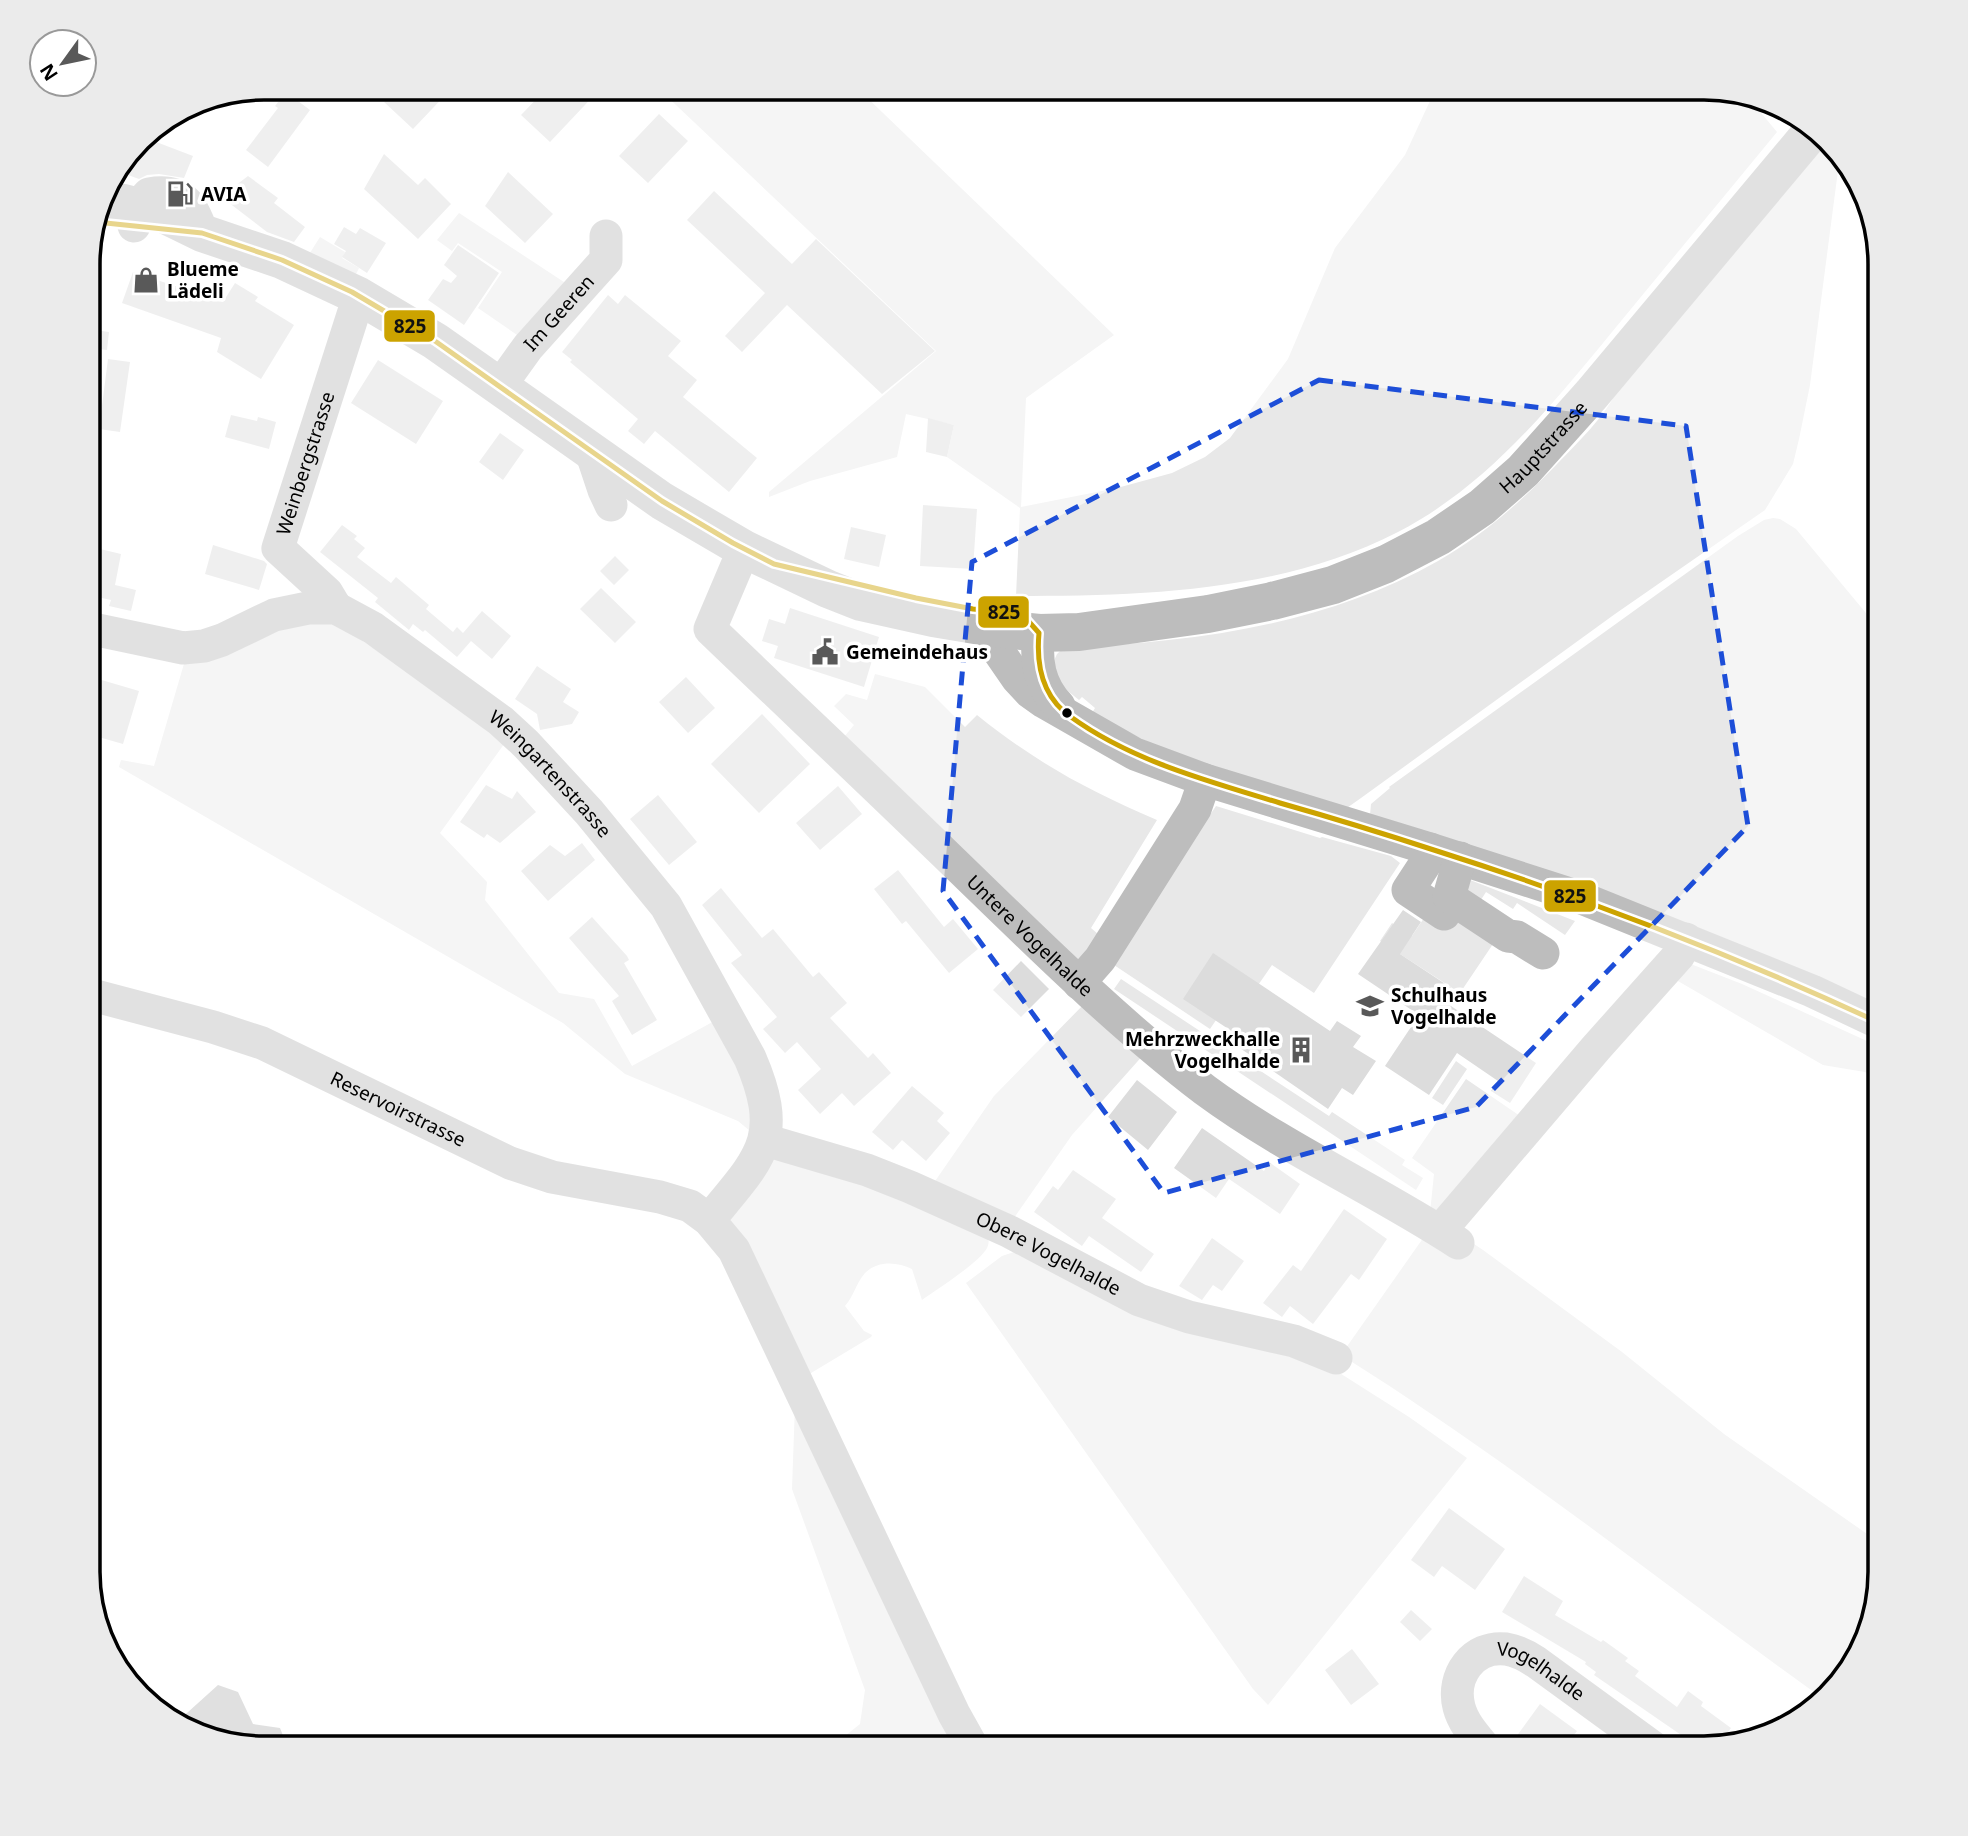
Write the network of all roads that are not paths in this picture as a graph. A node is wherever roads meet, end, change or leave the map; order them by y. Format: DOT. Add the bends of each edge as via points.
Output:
graph roads {
  1 [pos="1807,136"];
  2 [pos="124,211"];
  3 [pos="106,218"];
  4 [pos="606,236"];
  5 [pos="359,296"];
  6 [pos="500,386"];
  7 [pos="591,451"];
  8 [pos="611,505"];
  9 [pos="759,556"];
  10 [pos="336,608"];
  11 [pos="1016,622"];
  12 [pos="100,631"];
  13 [pos="1068,716"];
  14 [pos="1205,780"];
  15 [pos="1445,853"];
  16 [pos="1444,914"];
  17 [pos="1686,939"];
  18 [pos="1544,953"];
  19 [pos="1079,984"];
  20 [pos="100,997"];
  21 [pos="1868,1017"];
  22 [pos="765,1140"];
  23 [pos="709,1220"];
  24 [pos="1336,1358"];
  25 [pos="966,1736"];
  26 [pos="1477,1736"];
  27 [pos="1638,1736"];
  1 -- 11 [label="main road, Hauptstrasse" via="1522,471 1482,507 1438,537 1333,585 1272,601 1170,619"];
  2 -- 3 [label="main road, Hauptstrasse"];
  2 -- 5 [label="main road, Hauptstrasse" via="161,213"];
  4 -- 6 [label="street, Im Geeren" via="606,260 528,347"];
  5 -- 6 [label="main road, Hauptstrasse"];
  5 -- 10 [label="street, Weinbergstrasse" via="278,548 327,593"];
  6 -- 7 [label="main road, Hauptstrasse"];
  7 -- 8 [label="street"];
  7 -- 9 [label="main road, Hauptstrasse" via="662,501"];
  9 -- 11 [label="main road, Hauptstrasse" via="861,602 921,616"];
  9 -- 19 [label="street, Untere Vogelhalde" via="710,629"];
  10 -- 12 [label="street, Weingartenstrasse" via="291,610 204,646 183,648"];
  10 -- 22 [label="street, Weingartenstrasse" via="373,628 501,721 640,874 672,916 750,1058 765,1101"];
  11 -- 13 [label="street" via="1049,693"];
  11 -- 13 [label="street" via="993,636 998,649 1017,678"];
  13 -- 14 [label="street" via="1135,754"];
  14 -- 15 [label="street"];
  14 -- 19 [label="street" via="1195,808 1100,959"];
  15 -- 16 [label="street" via="1427,860 1408,890"];
  15 -- 17 [label="street" via="1579,897"];
  15 -- 18 [label="street" via="1449,897 1508,936"];
  17 -- 19 [label="street, Untere Vogelhalde" via="1679,955 1596,1048 1449,1237 1264,1131 1147,1045"];
  17 -- 21 [label="street"];
  20 -- 23 [label="street, Reservoirstrasse" via="262,1043 510,1163 552,1177 660,1197 690,1206"];
  22 -- 23 [label="street, Weingartenstrasse" via="748,1172"];
  22 -- 24 [label="street, Obere Vogelhalde" via="910,1187 1008,1231 1139,1300 1189,1317 1294,1341"];
  23 -- 25 [label="street" via="734,1250"];
  26 -- 27 [label="street, Vogelhalde" via="1461,1714 1457,1686 1462,1671 1475,1658 1501,1649 1536,1662"];
}
